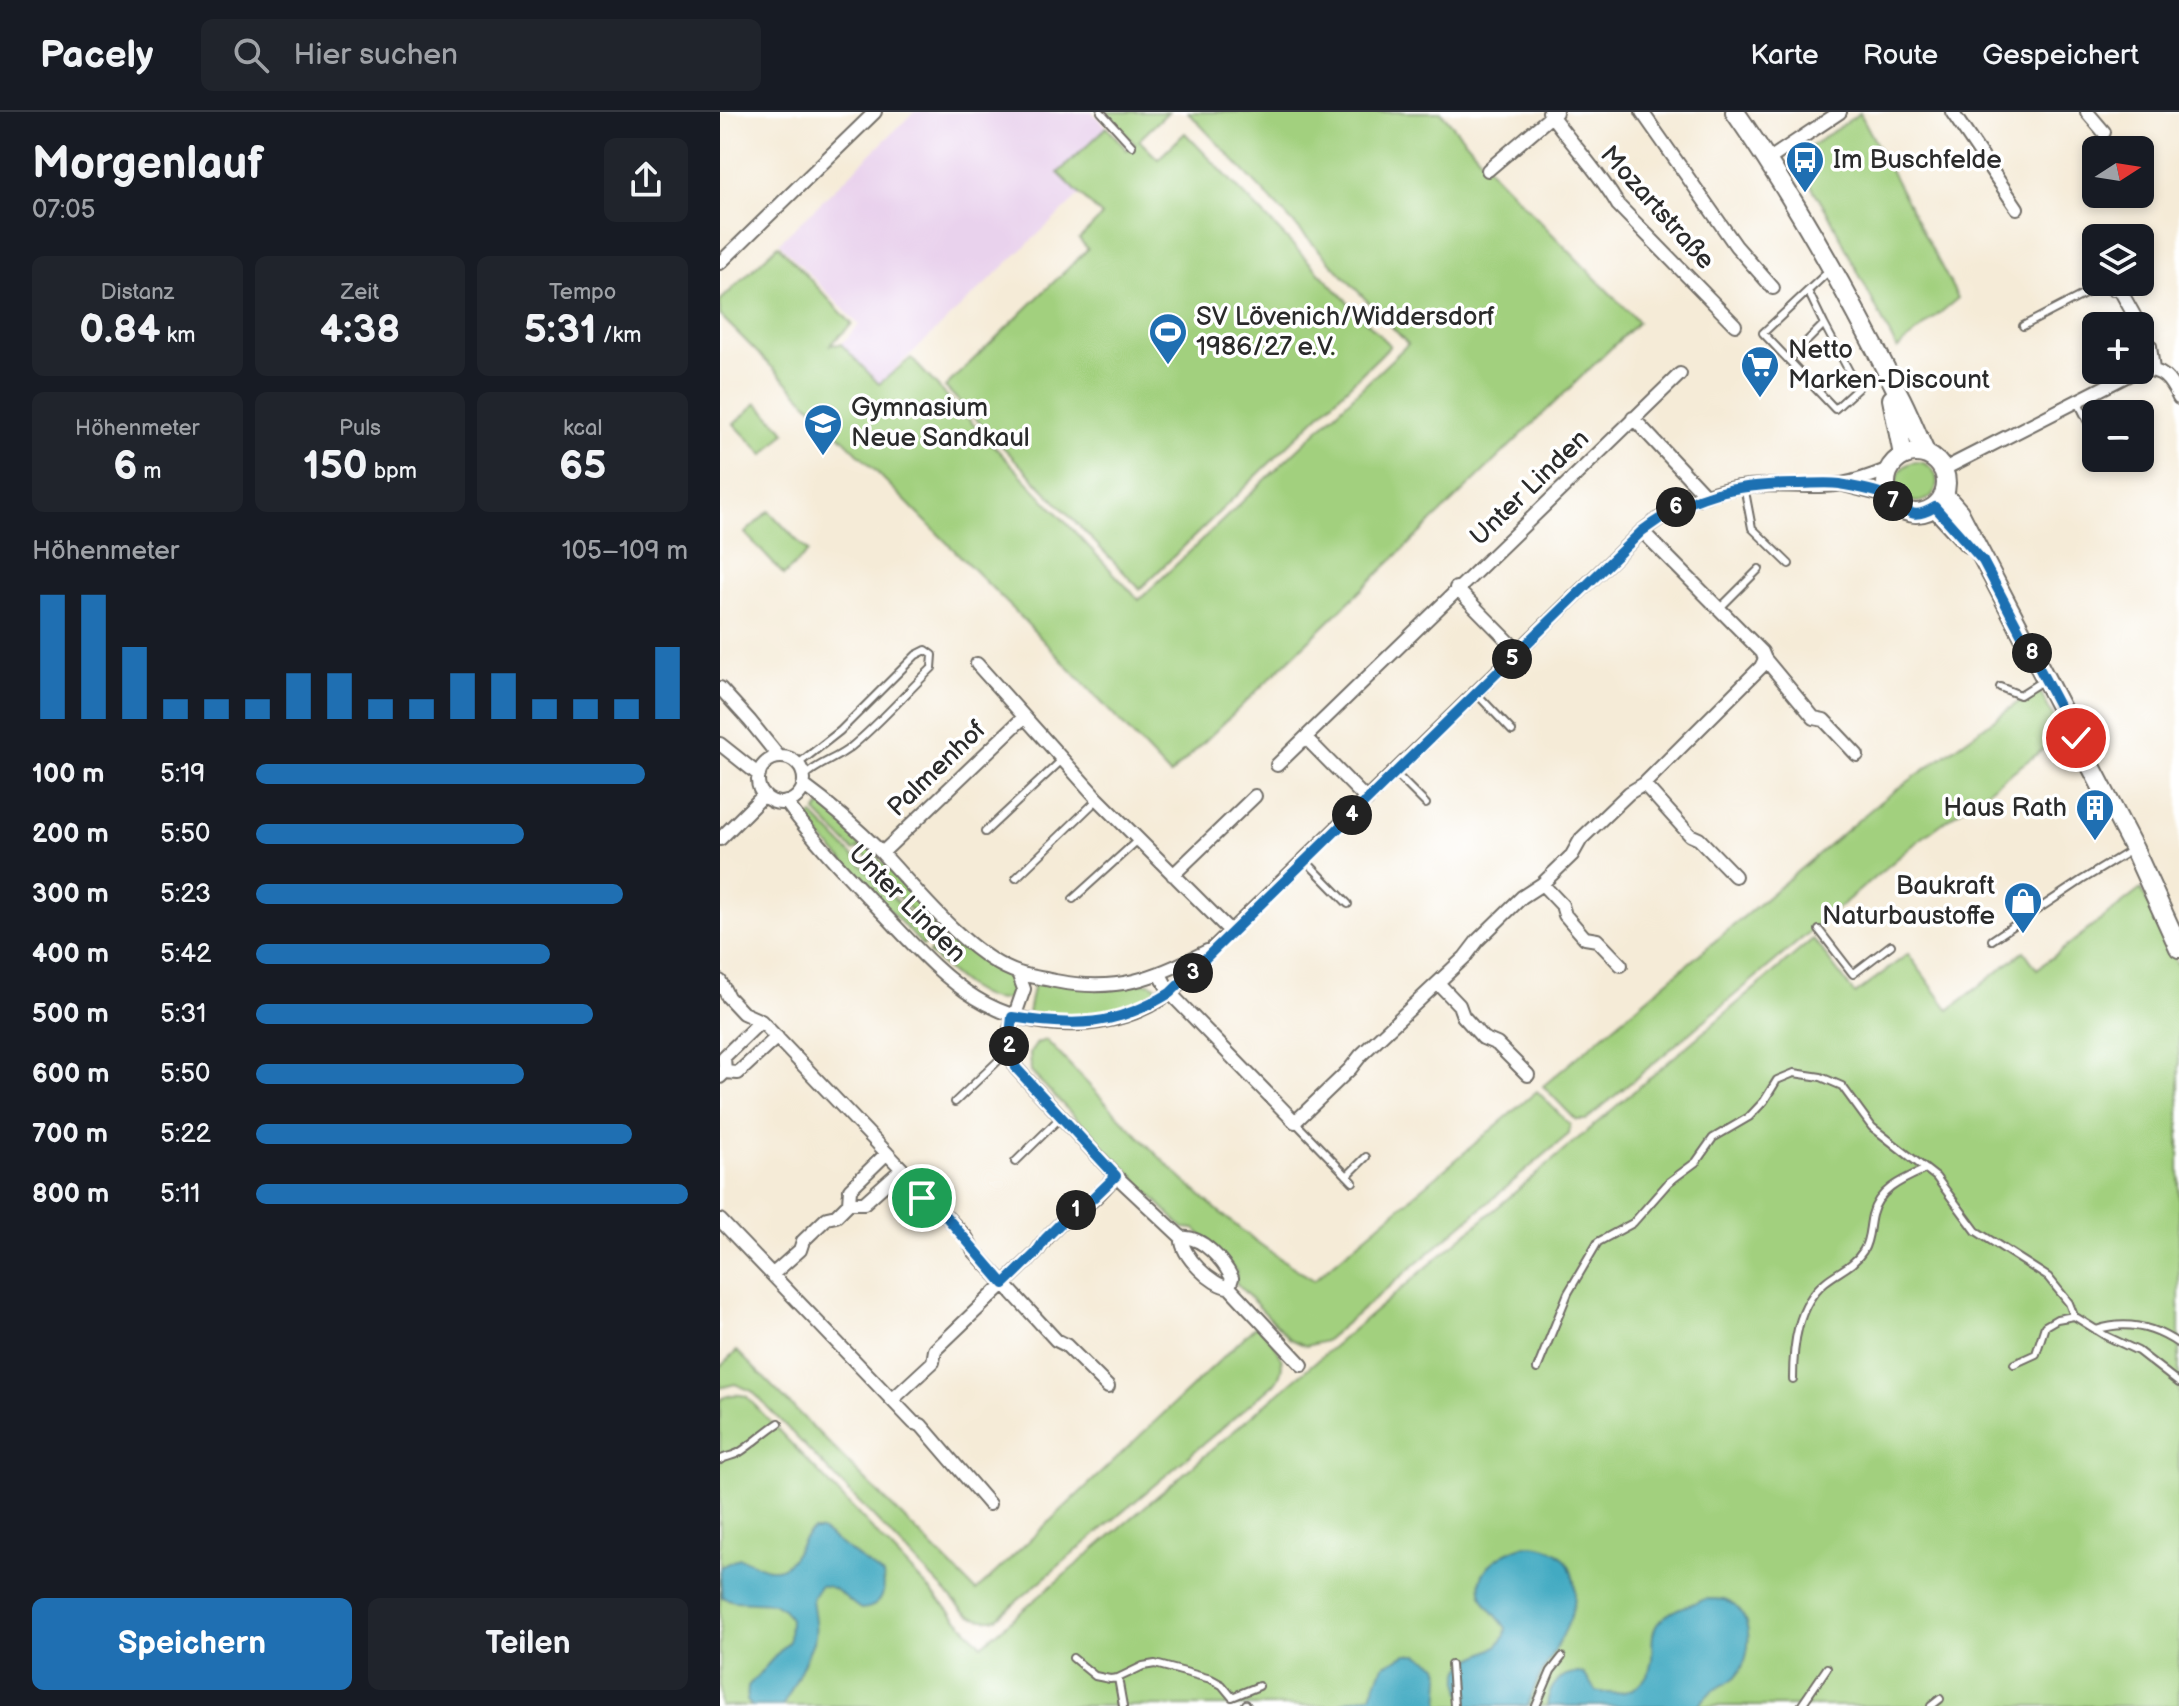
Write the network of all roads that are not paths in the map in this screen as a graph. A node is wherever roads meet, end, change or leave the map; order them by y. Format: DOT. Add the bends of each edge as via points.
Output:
graph roads {
  1 [pos="875,112"];
  2 [pos="1101,112"];
  3 [pos="1642,112"];
  4 [pos="1735,112"];
  5 [pos="1840,112"];
  6 [pos="1952,112"];
  7 [pos="2087,112"];
  8 [pos="1552,113"];
  9 [pos="2104,132"];
  10 [pos="1132,146"];
  11 [pos="1768,160"];
  12 [pos="1488,170"];
  13 [pos="2017,208"];
  14 [pos="720,263"];
  15 [pos="1832,269"];
  16 [pos="1773,288"];
  17 [pos="1808,291"];
  18 [pos="2082,294"];
  19 [pos="1824,324"];
  20 [pos="1735,325"];
  21 [pos="2023,326"];
  22 [pos="1789,359"];
  23 [pos="1882,365"];
  24 [pos="2154,373"];
  25 [pos="1680,374"];
  26 [pos="2113,384"];
  27 [pos="2179,398"];
  28 [pos="2077,400"];
  29 [pos="2082,410"];
  30 [pos="1633,418"];
  31 [pos="1926,454"];
  32 [pos="1903,455"];
  33 [pos="1889,469"];
  34 [pos="1944,469"];
  35 [pos="1840,484"];
  36 [pos="1744,486"];
  37 [pos="1706,496"];
  38 [pos="1890,497"];
  39 [pos="1940,501"];
  40 [pos="1642,531"];
  41 [pos="1789,564"];
  42 [pos="1759,569"];
  43 [pos="1456,588"];
  44 [pos="1719,609"];
  45 [pos="1519,652"];
  46 [pos="1765,659"];
  47 [pos="977,664"];
  48 [pos="2045,679"];
  49 [pos="2000,687"];
  50 [pos="720,688"];
  51 [pos="1476,693"];
  52 [pos="1024,717"];
  53 [pos="1512,731"];
  54 [pos="1306,738"];
  55 [pos="720,744"];
  56 [pos="1857,755"];
  57 [pos="779,757"];
  58 [pos="1063,759"];
  59 [pos="1277,765"];
  60 [pos="1395,773"];
  61 [pos="759,775"];
  62 [pos="802,775"];
  63 [pos="1644,784"];
  64 [pos="764,795"];
  65 [pos="1255,796"];
  66 [pos="1098,799"];
  67 [pos="1367,800"];
  68 [pos="786,802"];
  69 [pos="1426,804"];
  70 [pos="985,832"];
  71 [pos="720,839"];
  72 [pos="1139,839"];
  73 [pos="2134,849"];
  74 [pos="882,853"];
  75 [pos="1305,860"];
  76 [pos="1173,875"];
  77 [pos="1735,876"];
  78 [pos="1016,878"];
  79 [pos="1542,884"];
  80 [pos="1073,899"];
  81 [pos="1348,904"];
  82 [pos="1819,930"];
  83 [pos="1231,932"];
  84 [pos="1992,940"];
  85 [pos="1891,945"];
  86 [pos="1213,948"];
  87 [pos="2179,948"];
  88 [pos="1621,965"];
  89 [pos="1018,973"];
  90 [pos="1160,974"];
  91 [pos="720,981"];
  92 [pos="1438,983"];
  93 [pos="1170,993"];
  94 [pos="1012,1017"];
  95 [pos="761,1021"];
  96 [pos="777,1037"];
  97 [pos="1011,1055"];
  98 [pos="723,1074"];
  99 [pos="1528,1075"];
  100 [pos="955,1102"];
  101 [pos="1062,1116"];
  102 [pos="1295,1122"];
  103 [pos="887,1153"];
  104 [pos="1366,1157"];
  105 [pos="1015,1162"];
  106 [pos="902,1169"];
  107 [pos="1926,1169"];
  108 [pos="1116,1176"];
  109 [pos="1347,1176"];
  110 [pos="1353,1182"];
  111 [pos="849,1203"];
  112 [pos="720,1220"];
  113 [pos="1182,1238"];
  114 [pos="773,1274"];
  115 [pos="1004,1284"];
  116 [pos="1229,1287"];
  117 [pos="2074,1316"];
  118 [pos="2096,1330"];
  119 [pos="2179,1344"];
  120 [pos="2014,1364"];
  121 [pos="1302,1365"];
  122 [pos="1537,1369"];
  123 [pos="1793,1379"];
  124 [pos="2179,1383"];
  125 [pos="1108,1387"];
  126 [pos="892,1400"];
  127 [pos="779,1423"];
  128 [pos="720,1460"];
  129 [pos="989,1504"];
  130 [pos="1562,1657"];
  131 [pos="1073,1658"];
  132 [pos="1451,1665"];
  133 [pos="1827,1668"];
  134 [pos="1118,1678"];
  135 [pos="1259,1686"];
  136 [pos="1940,1699"];
  137 [pos="1123,1706"];
  138 [pos="1454,1706"];
  139 [pos="1536,1706"];
  140 [pos="1801,1706"];
  141 [pos="1931,1706"];
  1 -- 14 [label="street"];
  2 -- 10 [label="lane"];
  3 -- 16 [label="street, Mozartstraße" via="1736,246"];
  4 -- 11 [label="street"];
  5 -- 11 [label="street"];
  6 -- 13 [label="street"];
  7 -- 9 [label="street"];
  8 -- 12 [label="street, Mozartstraße"];
  8 -- 20 [label="street, Mozartstraße" via="1618,205"];
  11 -- 15 [label="street"];
  15 -- 17 [label="lane"];
  15 -- 23 [label="street"];
  17 -- 19 [label="lane"];
  17 -- 22 [label="lane" via="1763,333"];
  18 -- 21 [label="lane"];
  19 -- 22 [label="lane"];
  19 -- 22 [label="lane" via="1858,388 1835,409"];
  23 -- 31 [label="street"];
  23 -- 32 [label="street"];
  24 -- 27 [label="street" via="2167,378"];
  25 -- 30 [label="street, Unter Linden"];
  26 -- 28 [label="street"];
  28 -- 29 [label="lane"];
  28 -- 34 [label="street"];
  30 -- 37 [label="street"];
  30 -- 43 [label="street, Unter Linden"];
  31 -- 32 [label="street"];
  31 -- 34 [label="street"];
  32 -- 33 [label="street"];
  33 -- 35 [label="street, Unter Linden"];
  33 -- 38 [label="street"];
  34 -- 39 [label="street" via="1947,478"];
  35 -- 36 [label="street, Unter Linden"];
  35 -- 38 [label="street, Unter Linden"];
  36 -- 37 [label="street, Unter Linden"];
  36 -- 41 [label="lane" via="1752,528"];
  37 -- 40 [label="street, Unter Linden" via="1667,512"];
  38 -- 39 [label="street" via="1910,513 1928,511"];
  39 -- 48 [label="street" via="1983,561"];
  40 -- 44 [label="street"];
  40 -- 45 [label="street, Unter Linden"];
  42 -- 44 [label="lane"];
  43 -- 45 [label="street"];
  43 -- 54 [label="street, Unter Linden"];
  44 -- 46 [label="street"];
  45 -- 51 [label="street, Unter Linden"];
  46 -- 56 [label="street" via="1814,718 1824,720"];
  46 -- 63 [label="street"];
  47 -- 52 [label="street, Palmenhof"];
  48 -- 49 [label="lane" via="2020,695"];
  48 -- 73 [label="street"];
  50 -- 57 [label="street"];
  51 -- 53 [label="lane"];
  51 -- 60 [label="street, Unter Linden"];
  52 -- 58 [label="street, Palmenhof"];
  52 -- 74 [label="street, Palmenhof"];
  54 -- 59 [label="street, Unter Linden"];
  54 -- 67 [label="street"];
  55 -- 61 [label="street"];
  57 -- 61 [label="street" via="766,763"];
  57 -- 62 [label="street"];
  58 -- 66 [label="street, Palmenhof"];
  58 -- 70 [label="lane"];
  60 -- 67 [label="street, Unter Linden"];
  60 -- 69 [label="lane"];
  61 -- 64 [label="street"];
  62 -- 62 [label="lane" via="835,759 863,736 932,668 933,655 926,650 916,655"];
  62 -- 68 [label="street" via="797,796"];
  62 -- 74 [label="street, Unter Linden"];
  63 -- 77 [label="street"];
  63 -- 79 [label="street" via="1581,839"];
  64 -- 68 [label="street"];
  64 -- 71 [label="street"];
  65 -- 76 [label="street"];
  66 -- 72 [label="street, Palmenhof"];
  66 -- 78 [label="lane"];
  67 -- 75 [label="street, Unter Linden"];
  68 -- 94 [label="street, Unter Linden" via="819,846 951,981"];
  72 -- 76 [label="street, Palmenhof"];
  72 -- 80 [label="lane"];
  73 -- 84 [label="lane"];
  73 -- 87 [label="street"];
  74 -- 89 [label="street, Unter Linden" via="951,926"];
  75 -- 81 [label="lane"];
  75 -- 83 [label="street, Unter Linden"];
  76 -- 83 [label="street, Palmenhof"];
  79 -- 88 [label="street" via="1585,938 1597,940"];
  79 -- 92 [label="street" via="1522,897"];
  82 -- 85 [label="lane" via="1853,974"];
  83 -- 86 [label="street, Unter Linden"];
  86 -- 90 [label="street, Unter Linden"];
  86 -- 93 [label="street, Unter Linden"];
  89 -- 90 [label="street, Unter Linden" via="1085,987"];
  89 -- 94 [label="street" via="1024,989"];
  90 -- 93 [label="street"];
  91 -- 95 [label="street" via="743,1013"];
  92 -- 99 [label="street" via="1483,1038 1497,1044"];
  92 -- 102 [label="street"];
  93 -- 94 [label="street, Unter Linden" via="1134,1012 1091,1023"];
  93 -- 102 [label="street"];
  94 -- 97 [label="street"];
  95 -- 96 [label="street"];
  95 -- 98 [label="street" via="724,1057"];
  96 -- 98 [label="street" via="738,1073"];
  96 -- 103 [label="street"];
  97 -- 100 [label="lane" via="1001,1058"];
  97 -- 101 [label="street" via="1016,1068"];
  101 -- 105 [label="lane"];
  101 -- 108 [label="street"];
  102 -- 109 [label="lane"];
  103 -- 106 [label="street"];
  103 -- 111 [label="street" via="850,1189"];
  104 -- 109 [label="lane"];
  106 -- 111 [label="street" via="864,1203"];
  106 -- 115 [label="street" via="907,1183 943,1213"];
  107 -- 117 [label="lane" via="1976,1231 2048,1277"];
  107 -- 122 [label="lane" via="1872,1127 1834,1081 1784,1076 1749,1117 1713,1138 1696,1162 1669,1182 1633,1223 1598,1242 1568,1293"];
  107 -- 123 [label="lane" via="1886,1192 1874,1208 1863,1252 1812,1297 1795,1335"];
  108 -- 113 [label="street"];
  108 -- 115 [label="street" via="1073,1211"];
  109 -- 110 [label="lane"];
  111 -- 114 [label="street" via="827,1218"];
  112 -- 114 [label="street"];
  113 -- 116 [label="street" via="1184,1252 1214,1282"];
  113 -- 116 [label="street" via="1199,1241 1227,1268"];
  114 -- 126 [label="street"];
  115 -- 125 [label="street"];
  115 -- 126 [label="street"];
  116 -- 121 [label="street"];
  117 -- 118 [label="lane"];
  117 -- 120 [label="lane" via="2045,1326 2036,1354"];
  118 -- 119 [label="lane" via="2130,1324"];
  118 -- 124 [label="lane" via="2138,1351"];
  126 -- 129 [label="street" via="921,1425"];
  127 -- 128 [label="lane" via="762,1439"];
  130 -- 139 [label="lane"];
  131 -- 134 [label="lane" via="1095,1676"];
  132 -- 138 [label="lane"];
  133 -- 140 [label="lane"];
  134 -- 135 [label="lane" via="1155,1664 1211,1679 1232,1697"];
  134 -- 137 [label="lane"];
  136 -- 141 [label="lane"];
}
